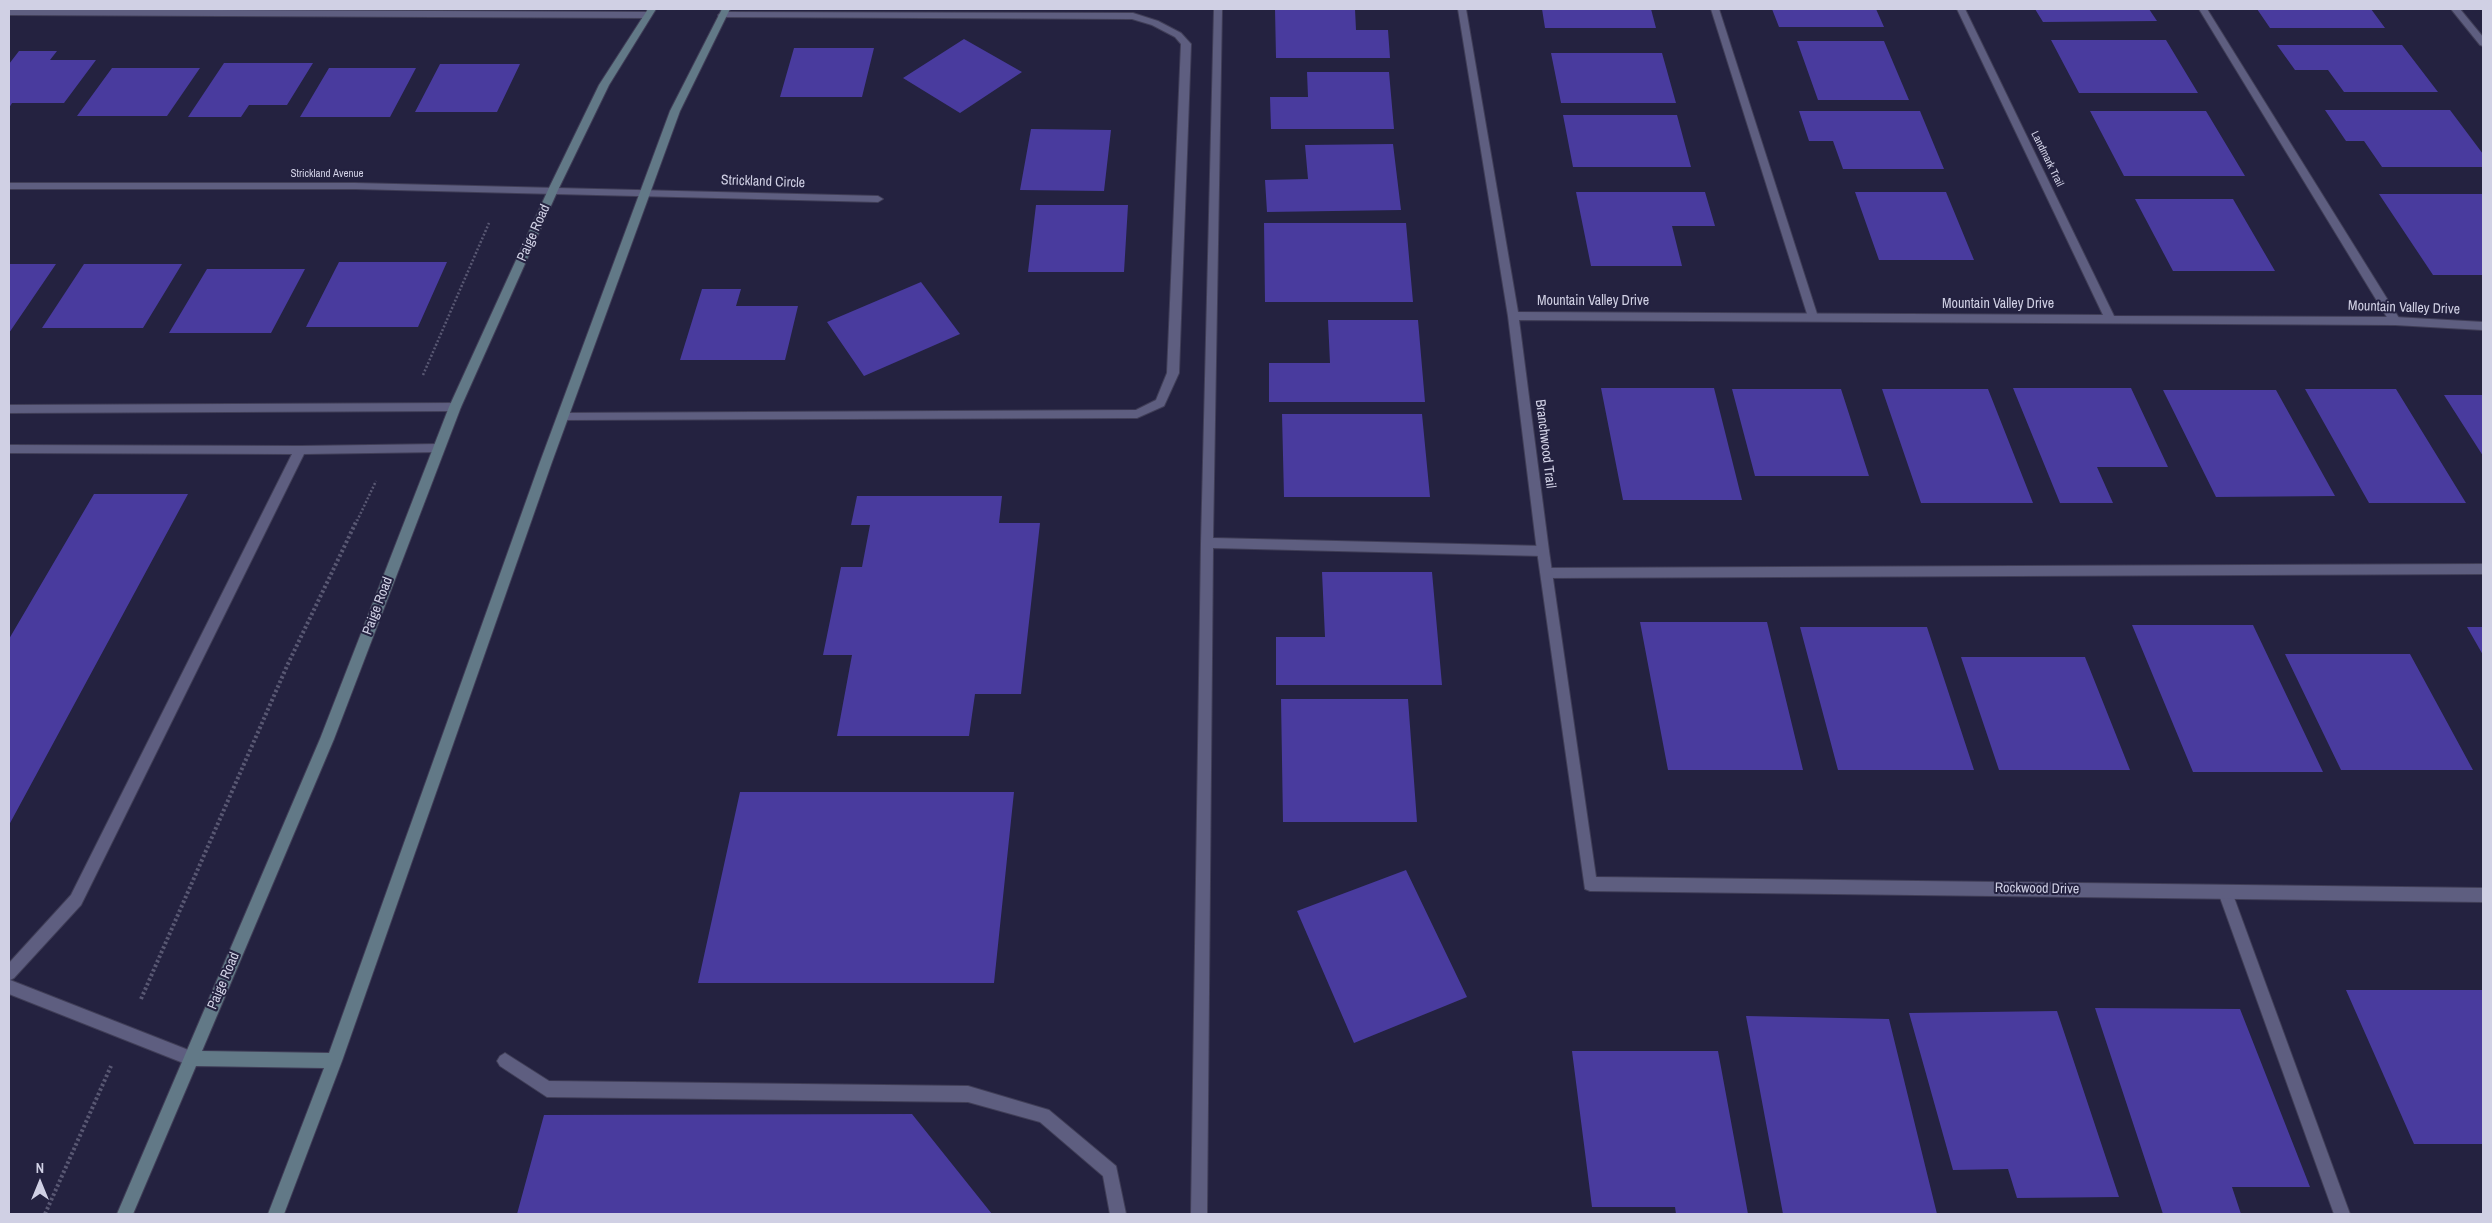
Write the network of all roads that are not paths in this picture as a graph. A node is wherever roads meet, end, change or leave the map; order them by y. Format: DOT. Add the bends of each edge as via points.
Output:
graph roads {
  1 [pos="1218,9"];
  2 [pos="1462,9"];
  3 [pos="1715,9"];
  4 [pos="1961,9"];
  5 [pos="2204,9"];
  6 [pos="2455,9"];
  7 [pos="9,12"];
  8 [pos="650,12"];
  9 [pos="724,12"];
  10 [pos="2483,43"];
  11 [pos="9,186"];
  12 [pos="553,190"];
  13 [pos="646,192"];
  14 [pos="878,199"];
  15 [pos="1513,316"];
  16 [pos="1813,317"];
  17 [pos="2110,319"];
  18 [pos="2394,321"];
  19 [pos="2483,326"];
  20 [pos="455,406"];
  21 [pos="9,409"];
  22 [pos="563,417"];
  23 [pos="439,448"];
  24 [pos="9,449"];
  25 [pos="300,450"];
  26 [pos="1207,543"];
  27 [pos="1543,551"];
  28 [pos="2483,569"];
  29 [pos="1548,573"];
  30 [pos="1590,884"];
  31 [pos="2225,892"];
  32 [pos="2483,895"];
  33 [pos="9,973"];
  34 [pos="9,987"];
  35 [pos="191,1058"];
  36 [pos="334,1061"];
  37 [pos="505,1061"];
  38 [pos="125,1214"];
  39 [pos="276,1214"];
  40 [pos="1118,1214"];
  41 [pos="1199,1214"];
  42 [pos="2342,1214"];
  1 -- 26 [label="street"];
  2 -- 15 [label="street, Branchwood Trail"];
  3 -- 16 [label="street"];
  4 -- 17 [label="street, Landmark Trail"];
  5 -- 18 [label="street"];
  6 -- 10 [label="street"];
  7 -- 8 [label="street"];
  8 -- 12 [label="main road, Paige Road" via="604,85"];
  9 -- 13 [label="main road" via="675,111"];
  9 -- 22 [label="street" via="1133,16 1155,22 1178,35 1186,44 1173,373 1160,403 1137,414"];
  11 -- 12 [label="street, Strickland Avenue" via="354,186"];
  12 -- 13 [label="street, Strickland Avenue"];
  12 -- 20 [label="main road, Paige Road"];
  13 -- 14 [label="street, Strickland Circle"];
  13 -- 22 [label="main road"];
  15 -- 16 [label="street, Mountain Valley Drive"];
  15 -- 27 [label="street, Branchwood Trail"];
  16 -- 17 [label="street, Mountain Valley Drive"];
  17 -- 18 [label="street, Mountain Valley Drive"];
  18 -- 19 [label="street, Mountain Valley Drive"];
  20 -- 21 [label="street"];
  20 -- 23 [label="main road, Paige Road"];
  22 -- 36 [label="main road"];
  23 -- 25 [label="street"];
  23 -- 35 [label="main road, Paige Road" via="327,739"];
  24 -- 25 [label="street"];
  25 -- 33 [label="street" via="76,900"];
  26 -- 27 [label="street"];
  26 -- 41 [label="street"];
  27 -- 29 [label="street, Branchwood Trail"];
  28 -- 29 [label="street"];
  29 -- 30 [label="street, Branchwood Trail"];
  30 -- 31 [label="street, Rockwood Drive"];
  31 -- 32 [label="street, Rockwood Drive"];
  31 -- 42 [label="street"];
  34 -- 35 [label="street"];
  35 -- 36 [label="main road"];
  35 -- 38 [label="main road, Paige Road"];
  36 -- 39 [label="main road"];
  37 -- 40 [label="street" via="547,1089 968,1094 1044,1116 1110,1172"];
}
